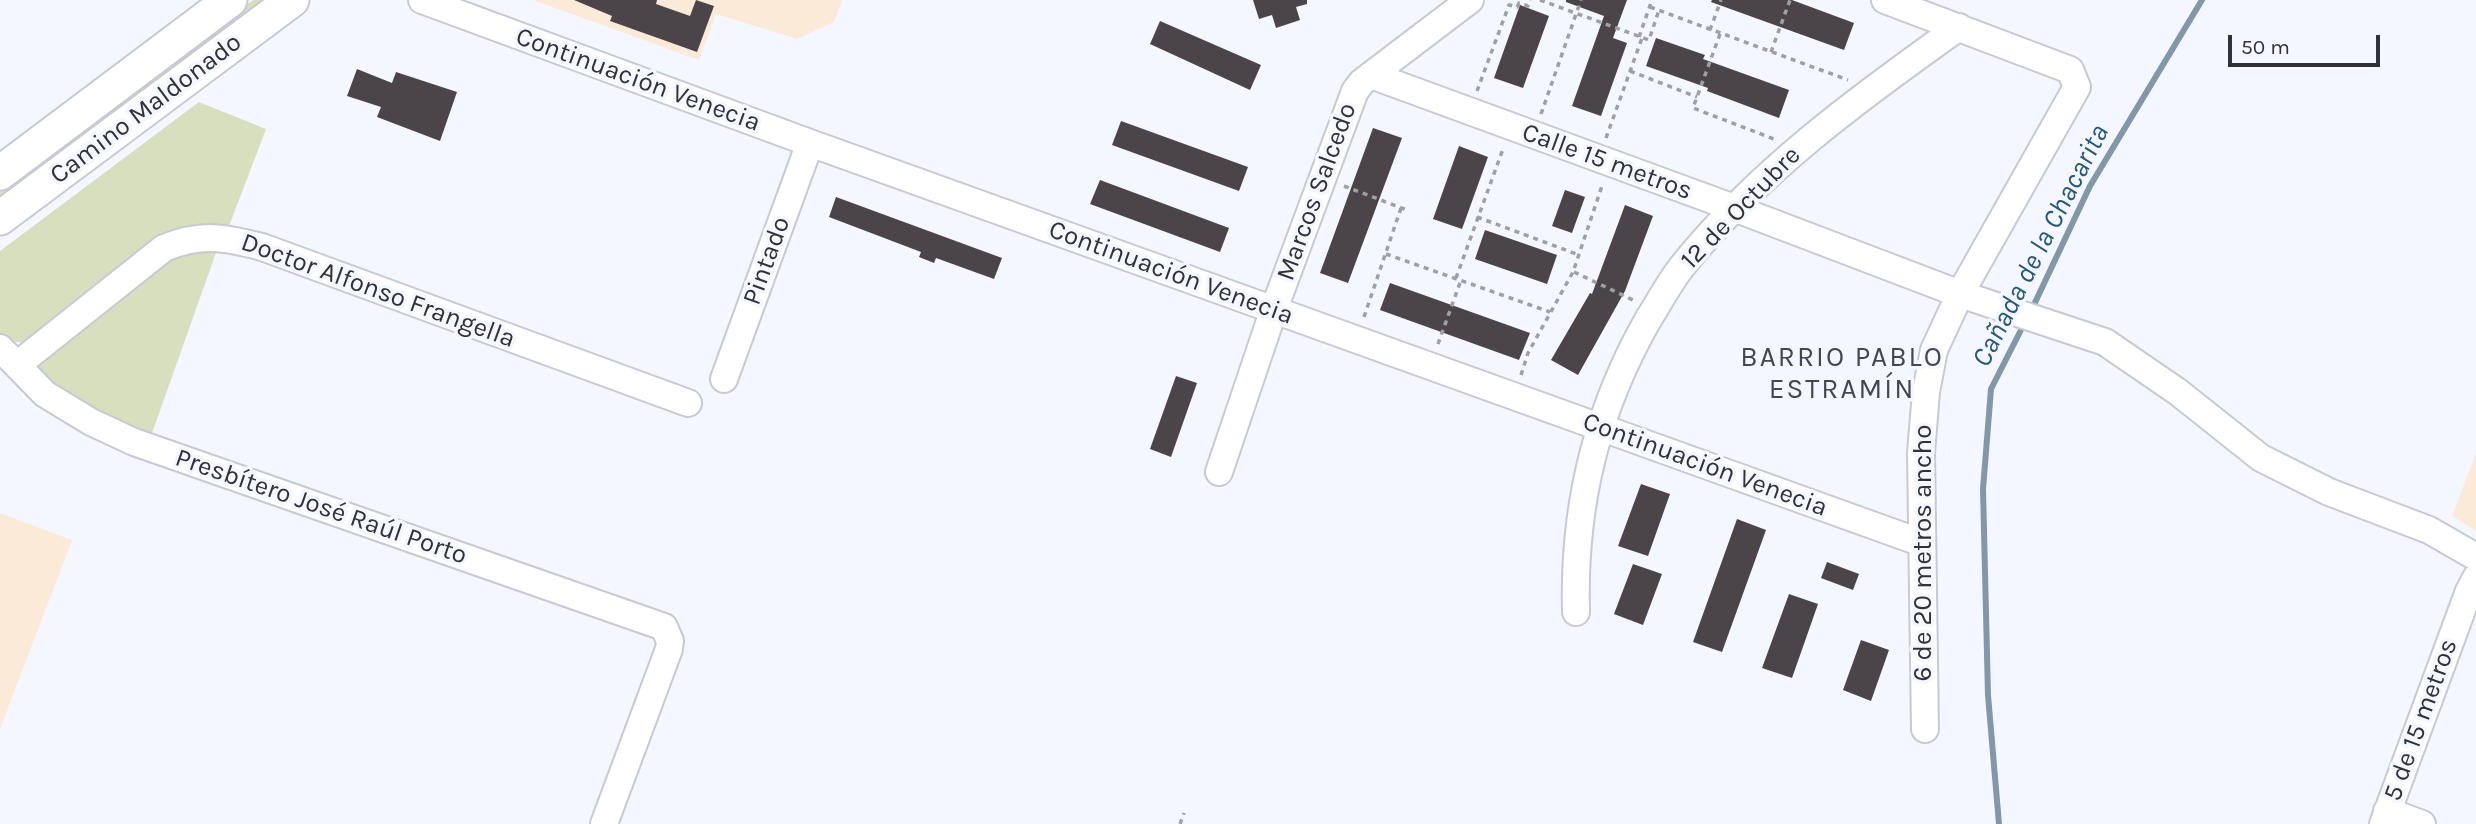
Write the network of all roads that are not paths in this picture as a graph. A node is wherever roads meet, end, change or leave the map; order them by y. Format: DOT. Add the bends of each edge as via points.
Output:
graph roads {
  1 [pos="230,0"];
  2 [pos="292,0"];
  3 [pos="422,0"];
  4 [pos="1470,0"];
  5 [pos="1885,0"];
  6 [pos="1959,27"];
  7 [pos="1371,75"];
  8 [pos="810,143"];
  9 [pos="0,173"];
  10 [pos="1734,208"];
  11 [pos="0,218"];
  12 [pos="1960,294"];
  13 [pos="1274,309"];
  14 [pos="9,357"];
  15 [pos="724,379"];
  16 [pos="688,403"];
  17 [pos="1599,428"];
  18 [pos="1219,472"];
  19 [pos="1922,543"];
  20 [pos="2476,557"];
  21 [pos="2476,578"];
  22 [pos="1576,612"];
  23 [pos="1925,729"];
  24 [pos="2385,818"];
  25 [pos="604,824"];
  26 [pos="2422,824"];
  1 -- 9 [label="main road, Camino Maldonado"];
  2 -- 11 [label="main road, Camino Maldonado"];
  3 -- 8 [label="street, Continuación Venecia"];
  4 -- 7 [label="street, Marcos Salcedo"];
  5 -- 6 [label="street"];
  6 -- 10 [label="street, 12 de Octubre" via="1799,148"];
  6 -- 12 [label="street, 6 de 20 metros ancho" via="2070,70 2077,87"];
  7 -- 10 [label="street, Calle 15 metros"];
  7 -- 13 [label="street, Marcos Salcedo" via="1355,91"];
  8 -- 13 [label="street, Continuación Venecia"];
  8 -- 15 [label="street, Pintado"];
  10 -- 12 [label="street, Calle 15 metros"];
  10 -- 17 [label="street, 12 de Octubre" via="1679,271 1653,312 1627,357"];
  12 -- 19 [label="street, 6 de 20 metros ancho" via="1934,350 1926,392"];
  12 -- 20 [label="street, Calle 15 metros" via="2105,342 2261,457 2329,492 2429,530"];
  13 -- 17 [label="street, Continuación Venecia"];
  13 -- 18 [label="street, Marcos Salcedo"];
  14 -- 16 [label="street, Doctor Alfonso Frangella" via="163,248 186,239 230,238"];
  14 -- 25 [label="street, Presbítero José Raúl Porto" via="45,394 67,409 134,442 664,627 669,649"];
  17 -- 19 [label="street, Continuación Venecia"];
  17 -- 22 [label="street, 12 de Octubre" via="1580,527"];
  19 -- 23 [label="street, 6 de 20 metros ancho"];
  21 -- 24 [label="street, 5 de 15 metros"];
  24 -- 26 [label="street"];
}
